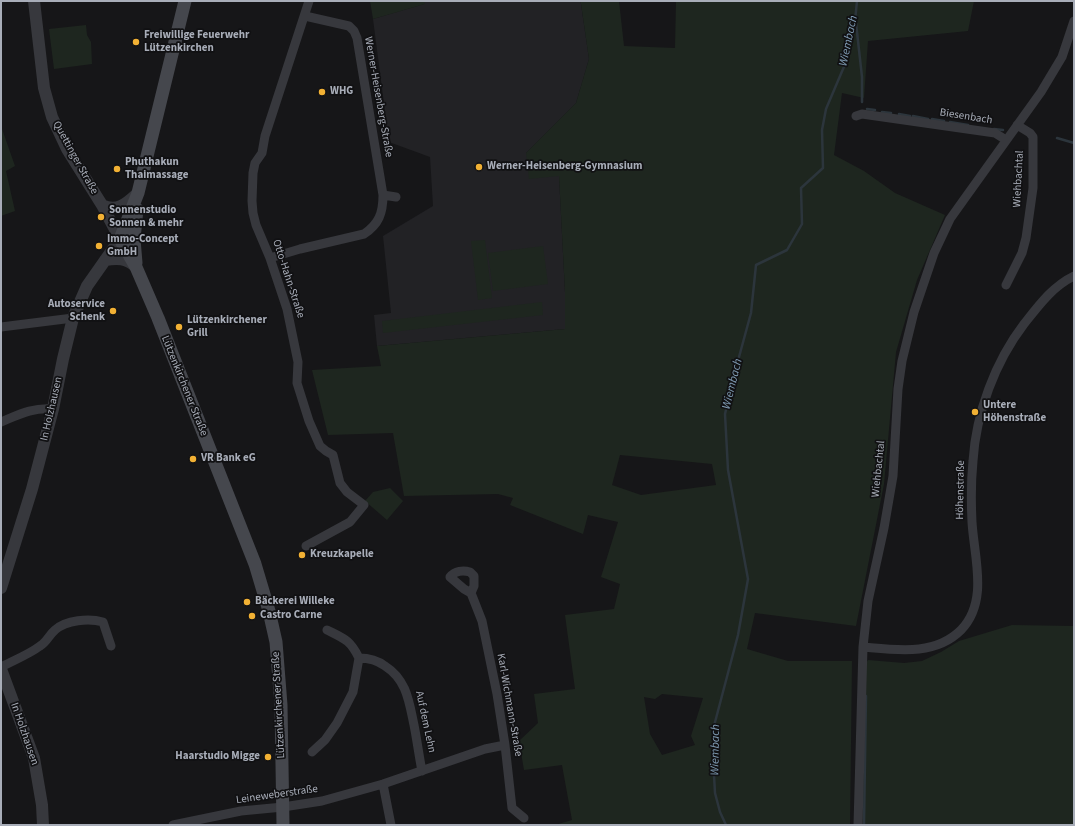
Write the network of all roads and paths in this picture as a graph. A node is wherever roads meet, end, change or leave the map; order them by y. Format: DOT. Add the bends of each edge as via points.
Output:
graph roads {
  1 [pos="34,1"];
  2 [pos="185,1"];
  3 [pos="309,1"];
  4 [pos="305,16"];
  5 [pos="1074,21"];
  6 [pos="856,116"];
  7 [pos="1017,125"];
  8 [pos="1006,140"];
  9 [pos="138,194"];
  10 [pos="383,195"];
  11 [pos="396,197"];
  12 [pos="102,205"];
  13 [pos="120,239"];
  14 [pos="270,258"];
  15 [pos="105,260"];
  16 [pos="136,267"];
  17 [pos="1074,276"];
  18 [pos="1006,285"];
  19 [pos="73,318"];
  20 [pos="1,327"];
  21 [pos="53,409"];
  22 [pos="1,422"];
  23 [pos="306,546"];
  24 [pos="1,588"];
  25 [pos="471,593"];
  26 [pos="327,630"];
  27 [pos="111,646"];
  28 [pos="863,647"];
  29 [pos="359,658"];
  30 [pos="1,668"];
  31 [pos="505,745"];
  32 [pos="312,752"];
  33 [pos="422,771"];
  34 [pos="383,784"];
  35 [pos="282,807"];
  36 [pos="524,818"];
  37 [pos="43,825"];
  38 [pos="173,825"];
  39 [pos="283,825"];
  40 [pos="392,825"];
  41 [pos="858,825"];
  1 -- 12 [label="street, Quettinger Straße" via="47,102 67,149"];
  2 -- 9 [label="main road"];
  3 -- 4 [label="street, Otto-Hahn-Straße"];
  4 -- 10 [label="street, Werner-Heisenberg-Straße" via="349,26 354,31"];
  4 -- 14 [label="street, Otto-Hahn-Straße" via="265,136 262,153 255,163 253,173 253,213"];
  5 -- 7 [label="street" via="1062,57"];
  6 -- 8 [label="street, Biesenbach" via="862,114 995,134"];
  7 -- 8 [label="street"];
  7 -- 18 [label="street, Wiehbachtal" via="1032,137 1033,188 1022,253"];
  8 -- 28 [label="street, Wiehbachtal" via="947,226 934,253 914,312 902,361 893,476 868,601"];
  9 -- 12 [label="street" via="119,207 112,209"];
  9 -- 13 [label="main road"];
  9 -- 16 [label="main road" via="134,239"];
  10 -- 11 [label="street"];
  10 -- 14 [label="street, Werner-Heisenberg-Straße" via="378,219 372,229 364,234"];
  12 -- 13 [label="street, Quettinger Straße"];
  13 -- 15 [label="street, In Holzhausen"];
  13 -- 16 [label="main road, Lützenkirchener Straße"];
  14 -- 23 [label="street, Otto-Hahn-Straße" via="288,309 298,362 297,383 309,421 320,446 333,455 340,483 364,505 350,522"];
  15 -- 16 [label="street" via="125,259"];
  15 -- 19 [label="street, In Holzhausen" via="87,286"];
  16 -- 35 [label="main road, Lützenkirchener Straße" via="255,564 269,611 276,649 281,705"];
  17 -- 28 [label="street, Höhenstraße" via="1051,291 1016,334 991,383 981,413 973,460 971,494 978,584 976,603 969,618 961,630 943,643 920,650"];
  19 -- 20 [label="street"];
  19 -- 21 [label="street, In Holzhausen"];
  21 -- 22 [label="street" via="29,410"];
  21 -- 24 [label="street, In Holzhausen" via="32,489"];
  25 -- 31 [label="street, Karl-Wichmann-Straße" via="482,621"];
  26 -- 29 [label="street" via="352,645"];
  27 -- 30 [label="street" via="103,622 75,622 56,629 39,647"];
  28 -- 41 [label="street, Wiehbachtal"];
  29 -- 32 [label="street" via="353,692 337,723 325,740"];
  29 -- 33 [label="street, Auf dem Lehn" via="378,661 400,678 408,696"];
  30 -- 37 [label="street, In Holzhausen" via="34,758"];
  31 -- 33 [label="street, Leineweberstraße" via="485,749"];
  31 -- 36 [label="street, Karl-Wichmann-Straße" via="512,808"];
  33 -- 34 [label="street, Leineweberstraße"];
  34 -- 35 [label="street, Leineweberstraße" via="322,801"];
  34 -- 40 [label="street"];
  35 -- 38 [label="street, Leineweberstraße" via="241,811"];
  35 -- 39 [label="main road, Lützenkirchener Straße"];
}
